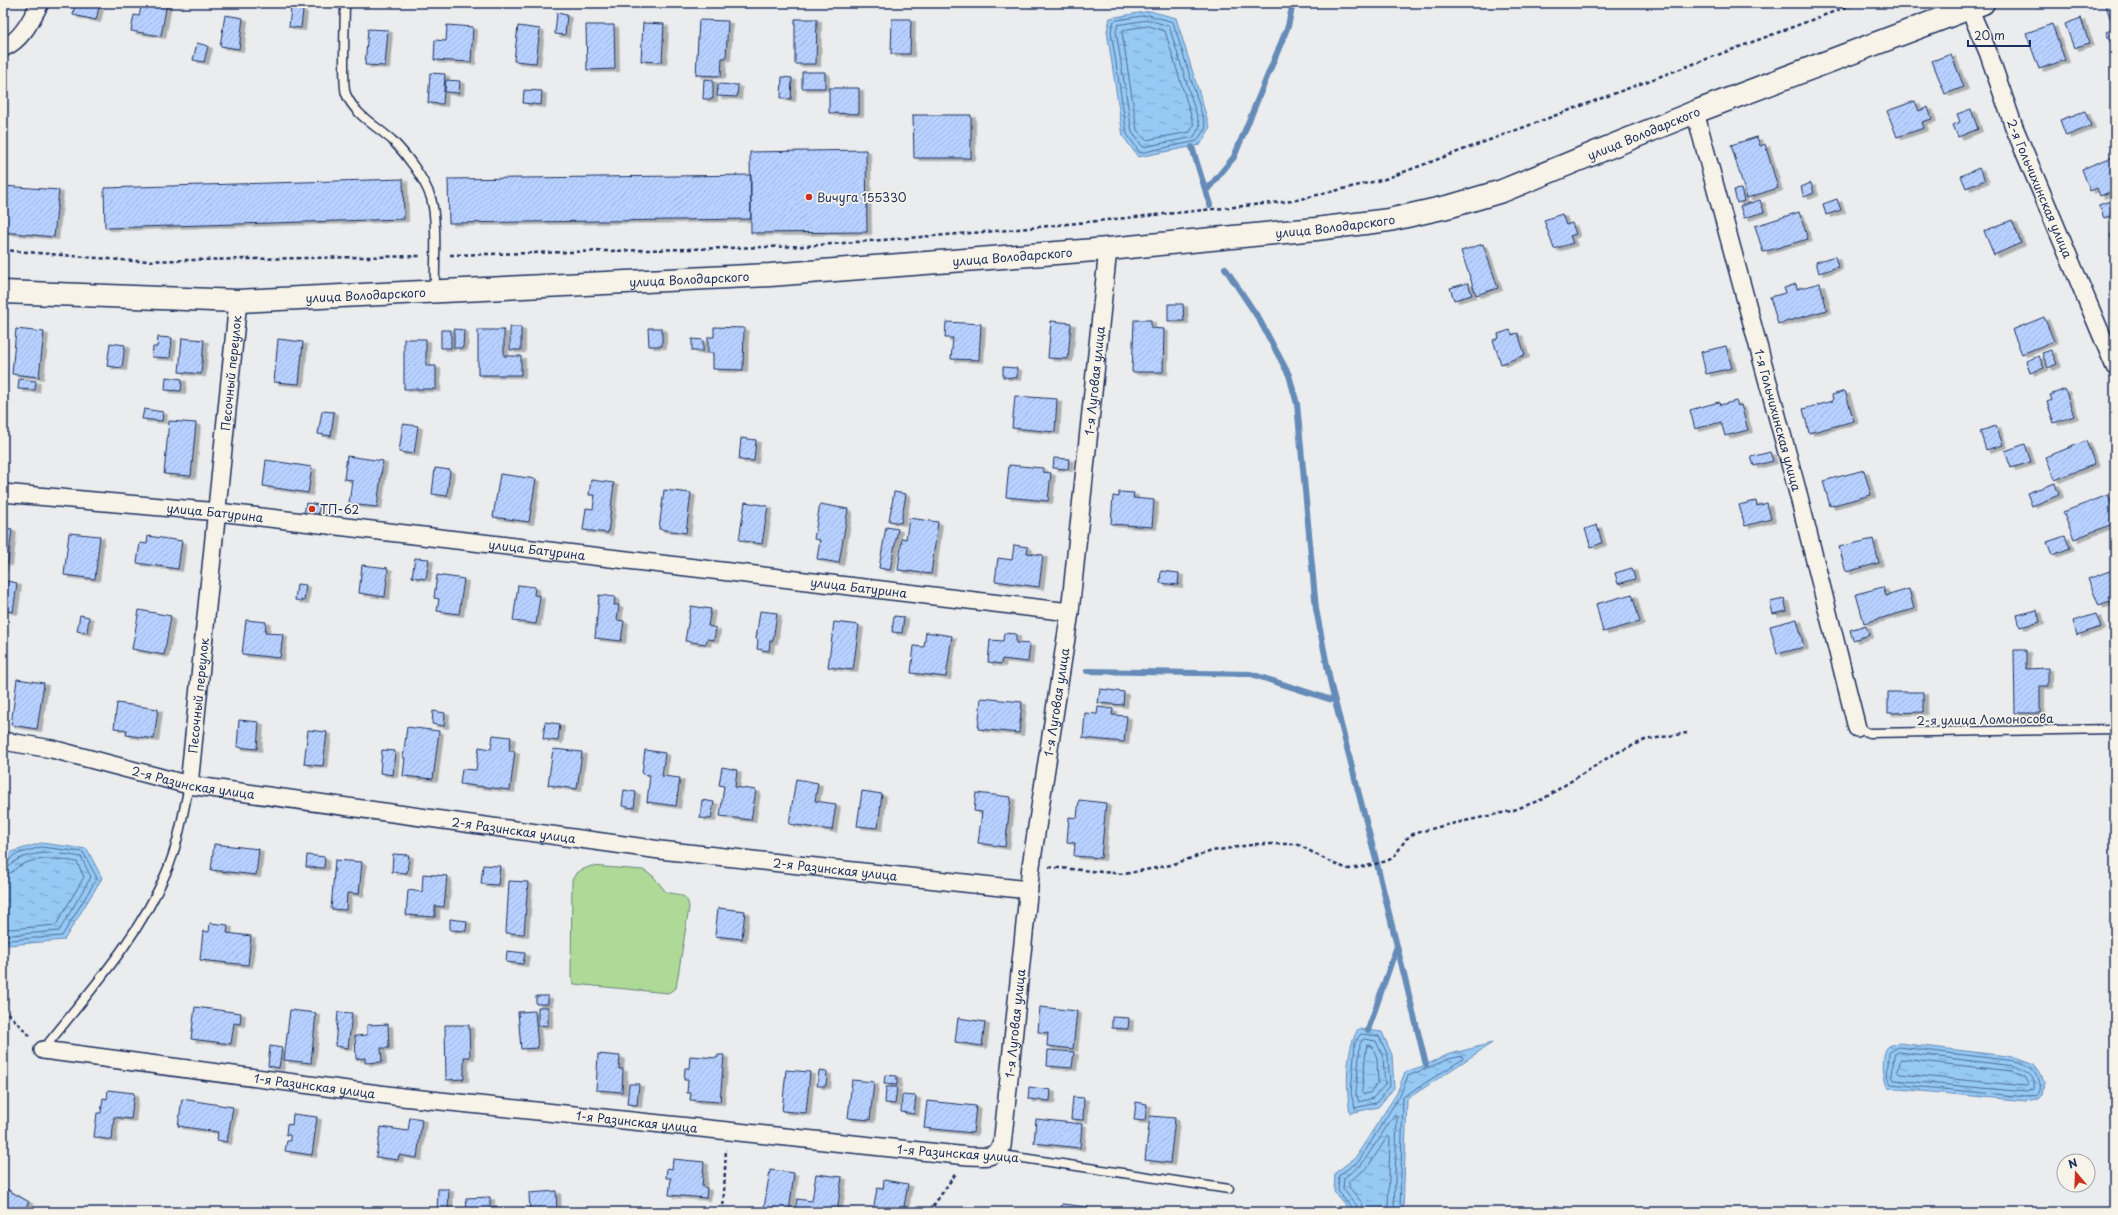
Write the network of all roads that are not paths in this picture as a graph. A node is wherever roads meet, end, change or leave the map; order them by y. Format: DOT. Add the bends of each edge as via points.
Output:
graph roads {
  1 [pos="40,3"];
  2 [pos="345,3"];
  3 [pos="1976,6"];
  4 [pos="3,48"];
  5 [pos="1695,112"];
  6 [pos="1108,249"];
  7 [pos="434,291"];
  8 [pos="3,292"];
  9 [pos="238,301"];
  10 [pos="2115,367"];
  11 [pos="3,493"];
  12 [pos="218,512"];
  13 [pos="1070,612"];
  14 [pos="1857,728"];
  15 [pos="2115,730"];
  16 [pos="3,740"];
  17 [pos="190,785"];
  18 [pos="1030,890"];
  19 [pos="43,1050"];
  20 [pos="996,1154"];
  21 [pos="1229,1189"];
  1 -- 4 [label="street" via="29,25"];
  2 -- 7 [label="lane" via="345,92 356,111 393,141 421,178 431,197"];
  3 -- 5 [label="main road, улица Володарского"];
  3 -- 10 [label="street, 2-я Гольчихинская улица" via="1988,52 2014,127"];
  5 -- 6 [label="main road, улица Володарского" via="1502,191 1451,206 1389,220"];
  5 -- 14 [label="street, 1-я Гольчихинская улица" via="1799,497"];
  6 -- 7 [label="main road, улица Володарского" via="770,275"];
  6 -- 13 [label="street, 1-я Луговая улица"];
  7 -- 9 [label="main road, улица Володарского"];
  8 -- 9 [label="main road, улица Володарского"];
  9 -- 12 [label="street, Песочный переулок"];
  11 -- 12 [label="street, улица Батурина"];
  12 -- 13 [label="street, улица Батурина"];
  12 -- 17 [label="street, Песочный переулок"];
  13 -- 18 [label="street, 1-я Луговая улица" via="1031,866"];
  14 -- 15 [label="lane, 2-я улица Ломоносова" via="1869,733"];
  16 -- 17 [label="street, 2-я Разинская улица" via="52,749"];
  17 -- 18 [label="street, 2-я Разинская улица" via="660,850"];
  17 -- 19 [label="lane, Песочный переулок" via="167,872 144,917"];
  18 -- 20 [label="street, 1-я Луговая улица" via="1002,1146"];
  19 -- 20 [label="street, 1-я Разинская улица" via="402,1097 968,1156"];
  20 -- 21 [label="lane, 1-я Разинская улица"];
}
